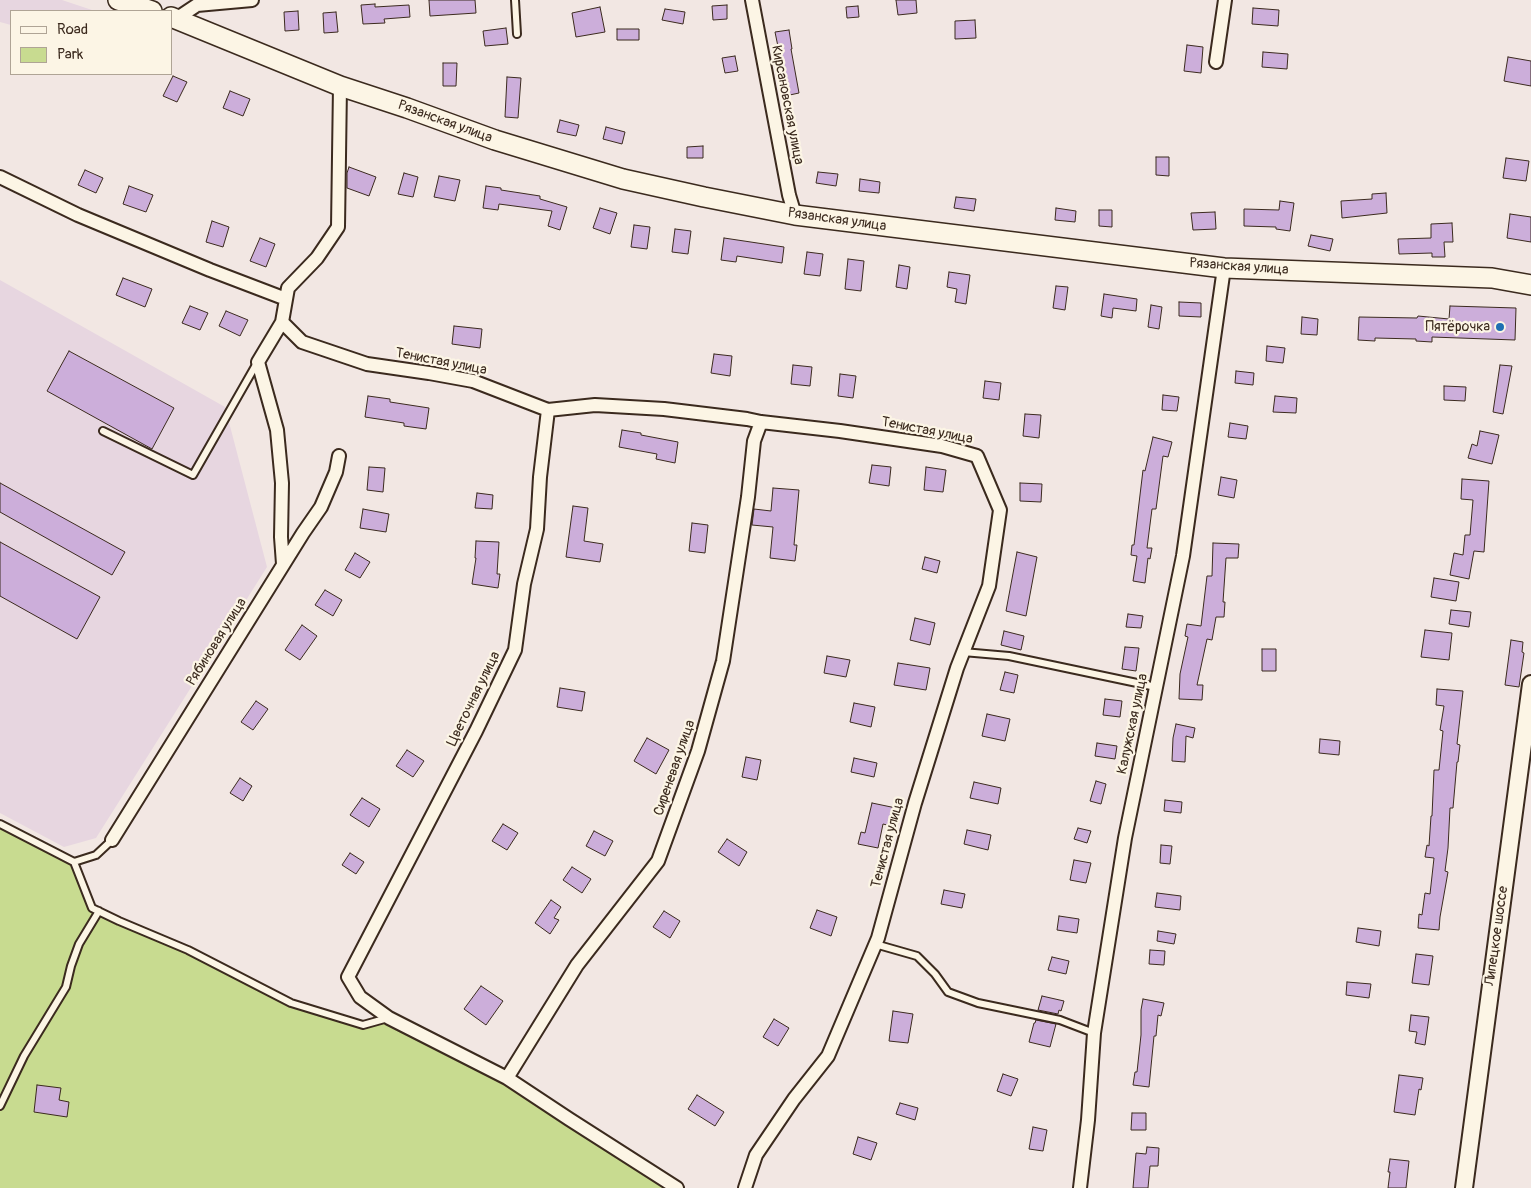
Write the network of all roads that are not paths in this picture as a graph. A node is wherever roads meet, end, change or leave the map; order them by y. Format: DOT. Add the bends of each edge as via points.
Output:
graph roads {
  1 [pos="118,0"];
  2 [pos="252,0"];
  3 [pos="515,0"];
  4 [pos="752,0"];
  5 [pos="1225,0"];
  6 [pos="149,10"];
  7 [pos="174,18"];
  8 [pos="517,34"];
  9 [pos="1216,62"];
  10 [pos="340,86"];
  11 [pos="0,177"];
  12 [pos="794,215"];
  13 [pos="1224,268"];
  14 [pos="1531,285"];
  15 [pos="286,300"];
  16 [pos="282,322"];
  17 [pos="258,362"];
  18 [pos="548,410"];
  19 [pos="761,422"];
  20 [pos="103,431"];
  21 [pos="339,456"];
  22 [pos="283,564"];
  23 [pos="963,652"];
  24 [pos="1531,684"];
  25 [pos="1156,687"];
  26 [pos="0,824"];
  27 [pos="112,840"];
  28 [pos="74,862"];
  29 [pos="99,911"];
  30 [pos="876,944"];
  31 [pos="389,1018"];
  32 [pos="1094,1033"];
  33 [pos="507,1078"];
  34 [pos="0,1106"];
  35 [pos="677,1188"];
  36 [pos="745,1188"];
  37 [pos="1080,1188"];
  38 [pos="1464,1188"];
  1 -- 6 [label="main road"];
  2 -- 7 [label="street" via="197,5"];
  3 -- 8 [label="lane"];
  4 -- 12 [label="street, Кирсановская улица"];
  5 -- 9 [label="street"];
  7 -- 10 [label="main road, Рязанская улица"];
  10 -- 12 [label="main road, Рязанская улица" via="495,140 623,179"];
  10 -- 15 [label="street" via="338,227 317,258 288,288"];
  11 -- 15 [label="street" via="78,215"];
  12 -- 13 [label="main road, Рязанская улица"];
  13 -- 14 [label="main road, Рязанская улица" via="1492,278"];
  13 -- 25 [label="street, Калужская улица" via="1182,556"];
  15 -- 16 [label="street"];
  16 -- 17 [label="street"];
  16 -- 18 [label="street, Тенистая улица" via="302,342 348,358 473,381"];
  17 -- 20 [label="lane" via="193,475"];
  17 -- 22 [label="street" via="277,430 282,483"];
  18 -- 19 [label="street, Тенистая улица" via="595,406 664,409"];
  18 -- 31 [label="street, Цветочная улица" via="537,529 524,584 515,650 348,977 360,997"];
  19 -- 23 [label="street, Тенистая улица" via="942,446 977,456 1000,510 990,586"];
  19 -- 33 [label="street, Сиреневая улица" via="754,441 723,661 698,751 658,860 578,965"];
  21 -- 22 [label="street, Рябиновая улица" via="322,507"];
  22 -- 27 [label="street, Рябиновая улица"];
  23 -- 25 [label="lane" via="1009,656"];
  23 -- 30 [label="street, Тенистая улица" via="915,803"];
  24 -- 38 [label="street, Липецкое шоссе"];
  25 -- 32 [label="street, Калужская улица" via="1125,838"];
  26 -- 28 [label="lane"];
  27 -- 28 [label="lane" via="96,855"];
  28 -- 29 [label="lane" via="92,908"];
  29 -- 31 [label="lane" via="188,950 291,1003 363,1025"];
  29 -- 34 [label="lane" via="79,944 66,987 24,1056"];
  30 -- 32 [label="lane" via="917,956 948,992 978,1003 1060,1020"];
  30 -- 36 [label="street, Тенистая улица" via="828,1056 756,1155"];
  31 -- 33 [label="street"];
  32 -- 37 [label="street, Калужская улица"];
  33 -- 35 [label="street"];
}
